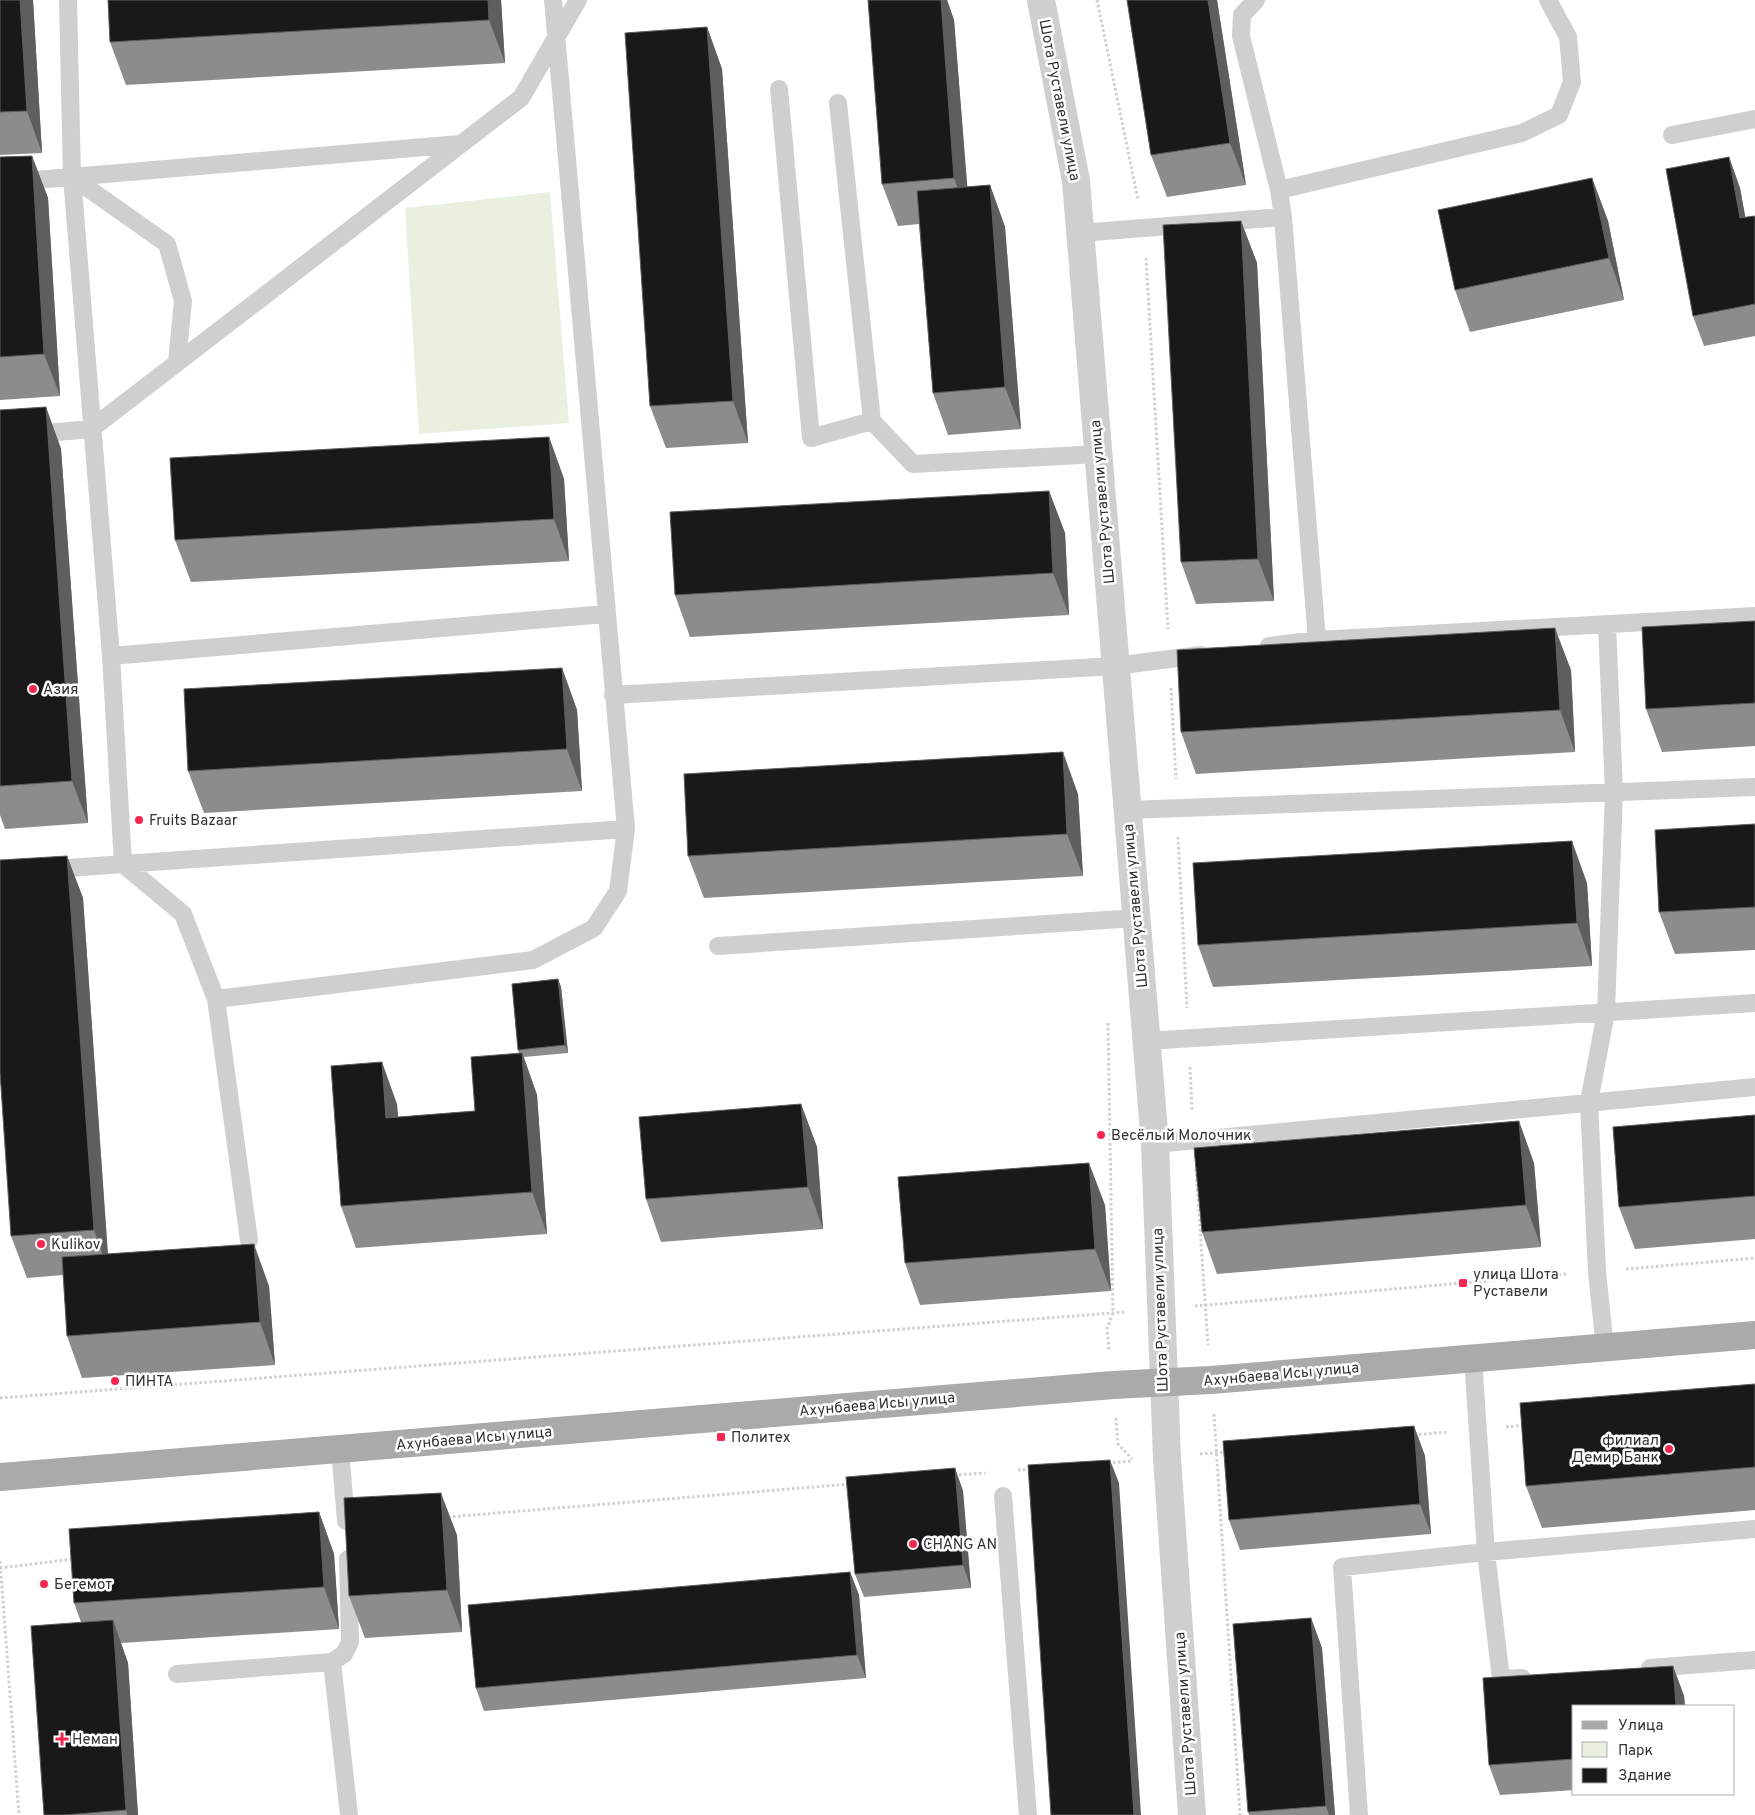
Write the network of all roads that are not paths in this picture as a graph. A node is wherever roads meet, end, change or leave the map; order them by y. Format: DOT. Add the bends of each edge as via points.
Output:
graph roads {
  1 [pos="68,0"];
  2 [pos="553,0"];
  3 [pos="578,0"];
  4 [pos="1041,0"];
  5 [pos="1256,0"];
  6 [pos="1548,0"];
  7 [pos="556,37"];
  8 [pos="779,88"];
  9 [pos="838,104"];
  10 [pos="1755,119"];
  11 [pos="1672,135"];
  12 [pos="460,144"];
  13 [pos="72,177"];
  14 [pos="0,183"];
  15 [pos="1279,190"];
  16 [pos="1283,217"];
  17 [pos="1080,233"];
  18 [pos="177,362"];
  19 [pos="872,421"];
  20 [pos="91,429"];
  21 [pos="0,437"];
  22 [pos="1098,454"];
  23 [pos="606,614"];
  24 [pos="1755,616"];
  25 [pos="1607,624"];
  26 [pos="1317,640"];
  27 [pos="1248,649"];
  28 [pos="1219,652"];
  29 [pos="111,656"];
  30 [pos="1115,666"];
  31 [pos="613,695"];
  32 [pos="1755,787"];
  33 [pos="1614,792"];
  34 [pos="1127,810"];
  35 [pos="626,830"];
  36 [pos="123,864"];
  37 [pos="0,873"];
  38 [pos="1136,918"];
  39 [pos="718,946"];
  40 [pos="216,999"];
  41 [pos="1755,1003"];
  42 [pos="1606,1012"];
  43 [pos="1146,1041"];
  44 [pos="1755,1087"];
  45 [pos="1589,1102"];
  46 [pos="1154,1144"];
  47 [pos="249,1240"];
  48 [pos="1755,1335"];
  49 [pos="1605,1348"];
  50 [pos="1473,1358"];
  51 [pos="1163,1382"];
  52 [pos="340,1449"];
  53 [pos="0,1477"];
  54 [pos="1003,1496"];
  55 [pos="1755,1529"];
  56 [pos="1486,1552"];
  57 [pos="1755,1660"];
  58 [pos="332,1662"];
  59 [pos="1638,1669"];
  60 [pos="177,1674"];
  61 [pos="1540,1676"];
  62 [pos="349,1815"];
  63 [pos="1028,1815"];
  64 [pos="1192,1815"];
  65 [pos="1359,1815"];
  1 -- 13 [label="lane"];
  2 -- 7 [label="lane"];
  3 -- 7 [label="lane"];
  4 -- 17 [label="street, Шота Руставели улица" via="1076,181"];
  5 -- 15 [label="lane" via="1242,16 1241,36"];
  6 -- 15 [label="lane" via="1568,37 1572,82 1559,115 1522,133"];
  7 -- 12 [label="lane" via="521,98"];
  7 -- 23 [label="lane"];
  8 -- 19 [label="lane" via="811,438"];
  9 -- 19 [label="lane"];
  10 -- 11 [label="lane"];
  12 -- 13 [label="lane"];
  12 -- 18 [label="lane"];
  13 -- 14 [label="lane"];
  13 -- 18 [label="lane" via="167,244 183,301"];
  13 -- 20 [label="lane"];
  15 -- 16 [label="lane"];
  16 -- 17 [label="lane"];
  16 -- 26 [label="lane"];
  17 -- 22 [label="street, Шота Руставели улица"];
  18 -- 20 [label="lane"];
  19 -- 22 [label="lane" via="912,464"];
  20 -- 21 [label="lane"];
  20 -- 29 [label="lane"];
  22 -- 30 [label="street, Шота Руставели улица"];
  23 -- 29 [label="lane"];
  23 -- 31 [label="lane"];
  24 -- 25 [label="lane"];
  25 -- 26 [label="lane"];
  25 -- 33 [label="lane"];
  26 -- 27 [label="lane"];
  28 -- 30 [label="lane"];
  29 -- 36 [label="lane"];
  30 -- 31 [label="lane"];
  30 -- 34 [label="street, Шота Руставели улица"];
  31 -- 35 [label="lane"];
  32 -- 33 [label="lane"];
  33 -- 34 [label="lane"];
  33 -- 42 [label="lane"];
  34 -- 38 [label="street, Шота Руставели улица"];
  35 -- 36 [label="lane"];
  35 -- 40 [label="lane" via="618,891 594,928 533,960"];
  36 -- 37 [label="lane"];
  36 -- 40 [label="lane" via="183,914"];
  38 -- 39 [label="lane"];
  38 -- 43 [label="street, Шота Руставели улица"];
  40 -- 47 [label="lane"];
  41 -- 42 [label="lane"];
  42 -- 43 [label="lane"];
  42 -- 45 [label="lane"];
  43 -- 46 [label="street, Шота Руставели улица"];
  44 -- 45 [label="lane"];
  45 -- 46 [label="lane"];
  45 -- 49 [label="lane" via="1597,1272"];
  46 -- 51 [label="street, Шота Руставели улица"];
  48 -- 49 [label="main road, Ахунбаева Исы улица"];
  49 -- 50 [label="main road, Ахунбаева Исы улица"];
  50 -- 51 [label="main road, Ахунбаева Исы улица"];
  50 -- 56 [label="lane"];
  51 -- 52 [label="main road, Ахунбаева Исы улица"];
  51 -- 64 [label="street, Шота Руставели улица"];
  52 -- 53 [label="main road, Ахунбаева Исы улица"];
  52 -- 58 [label="lane" via="350,1642 344,1654"];
  54 -- 63 [label="lane"];
  55 -- 56 [label="lane"];
  56 -- 61 [label="lane" via="1501,1679"];
  56 -- 65 [label="lane" via="1342,1567"];
  57 -- 59 [label="lane"];
  58 -- 60 [label="lane"];
  58 -- 62 [label="lane"];
}
